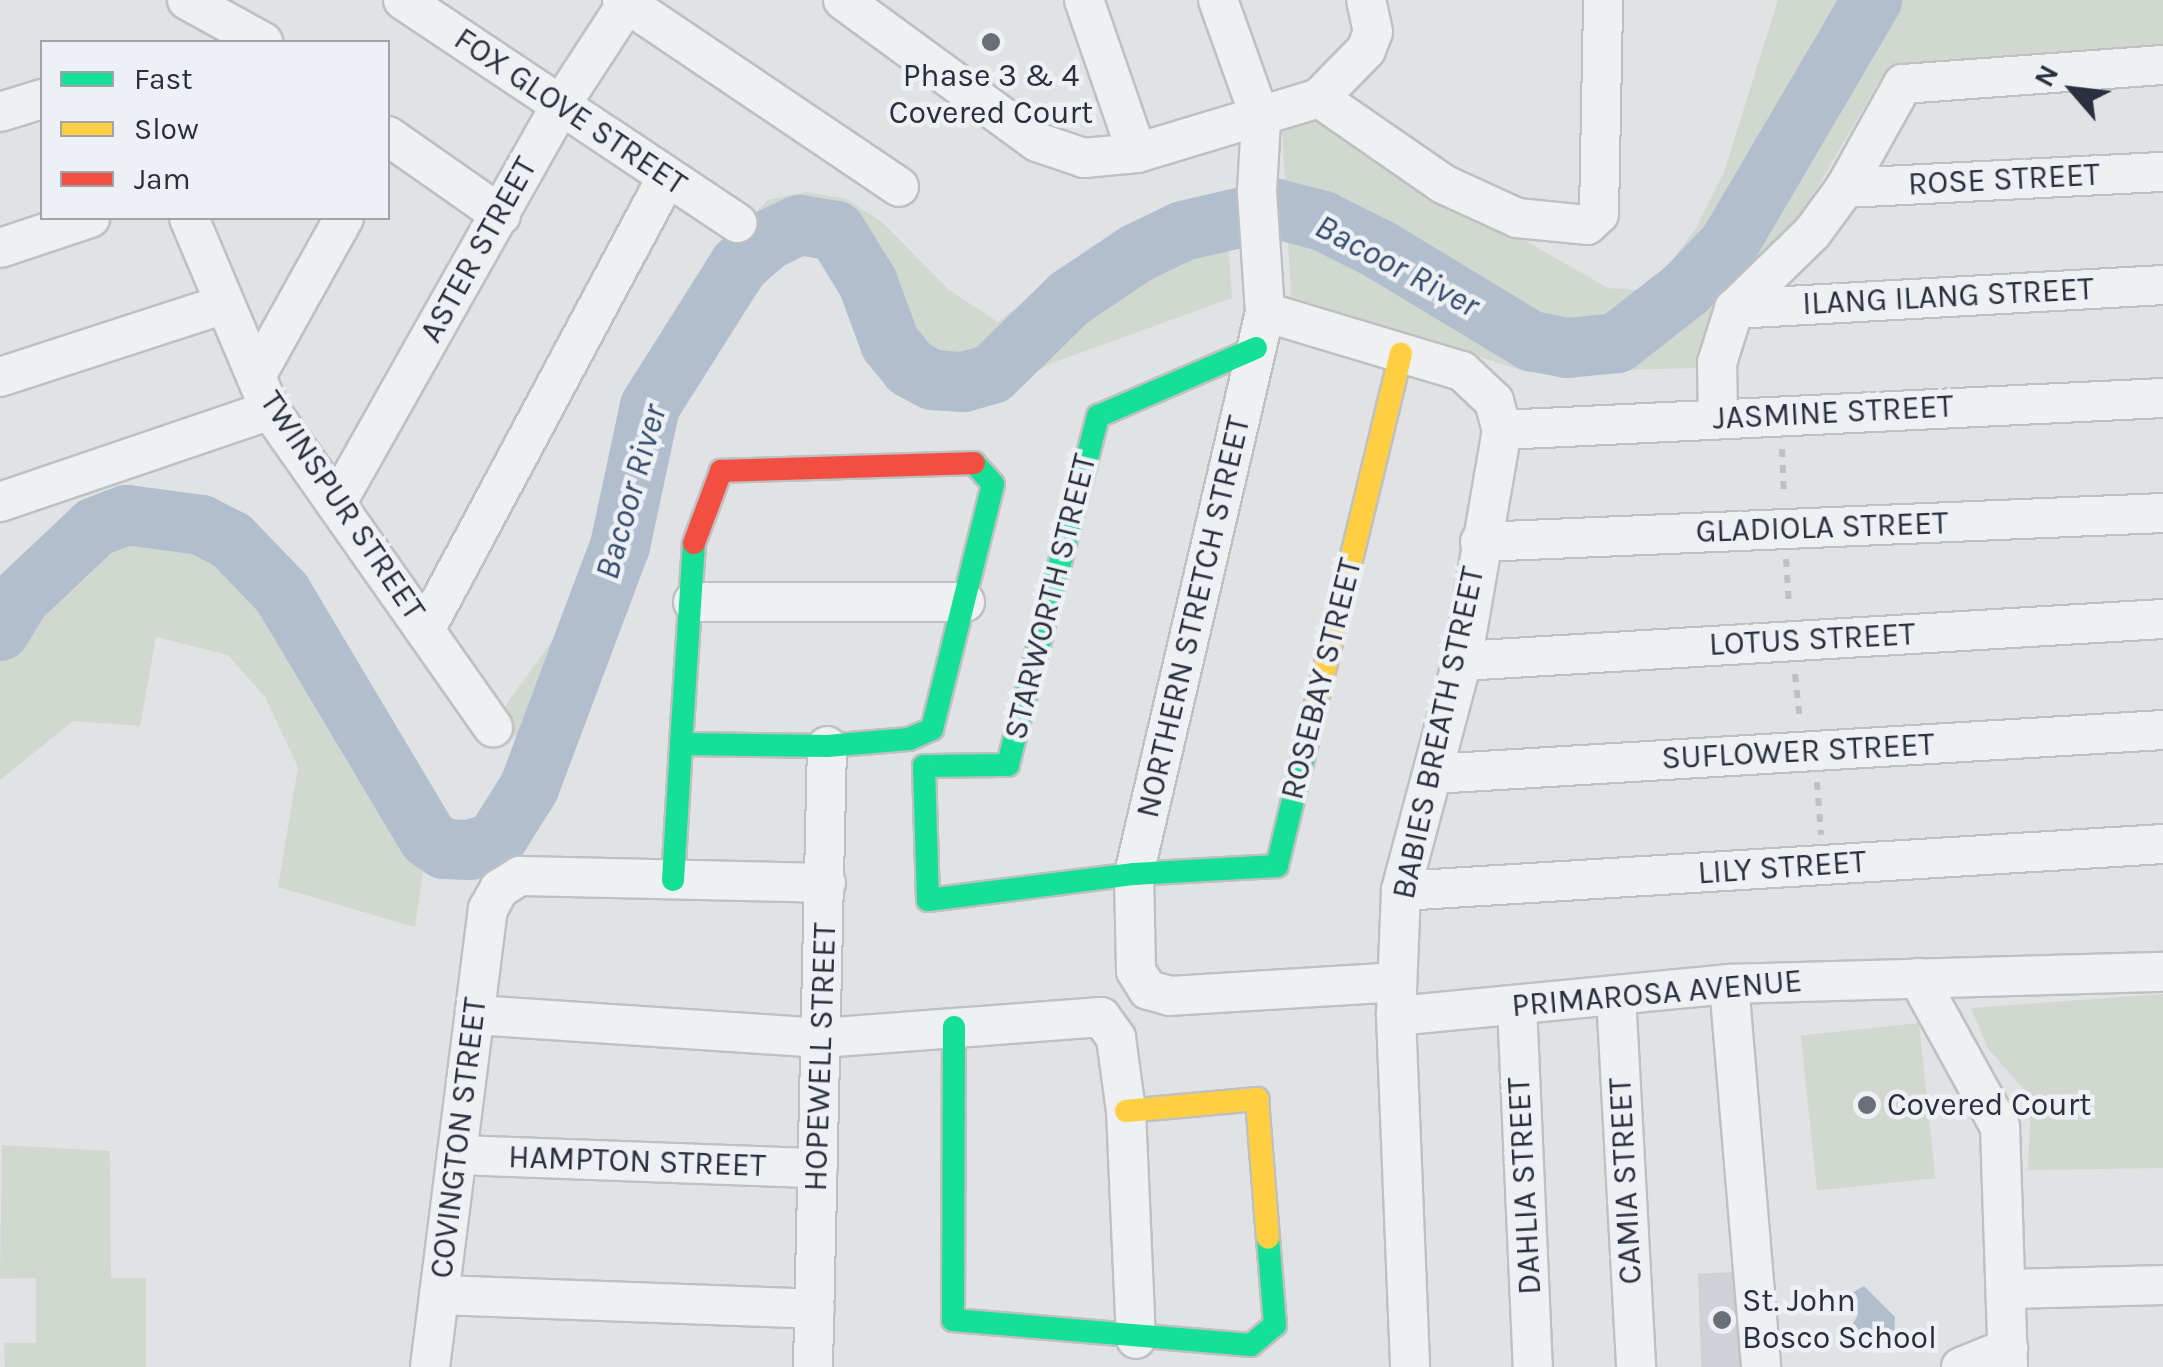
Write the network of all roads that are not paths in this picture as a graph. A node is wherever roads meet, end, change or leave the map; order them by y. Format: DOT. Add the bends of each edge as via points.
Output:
graph roads {
  1 [pos="187,0"];
  2 [pos="403,0"];
  3 [pos="844,0"];
  4 [pos="1084,0"];
  5 [pos="1218,0"];
  6 [pos="1366,0"];
  7 [pos="1603,0"];
  8 [pos="626,1"];
  9 [pos="249,40"];
  10 [pos="2163,64"];
  11 [pos="1319,98"];
  12 [pos="40,100"];
  13 [pos="560,106"];
  14 [pos="0,112"];
  15 [pos="1261,120"];
  16 [pos="390,138"];
  17 [pos="1138,153"];
  18 [pos="2163,172"];
  19 [pos="667,177"];
  20 [pos="899,188"];
  21 [pos="1846,188"];
  22 [pos="500,214"];
  23 [pos="84,220"];
  24 [pos="191,220"];
  25 [pos="343,220"];
  26 [pos="738,223"];
  27 [pos="0,248"];
  28 [pos="2163,286"];
  29 [pos="222,305"];
  30 [pos="1734,309"];
  31 [pos="1265,312"];
  32 [pos="1256,348"];
  33 [pos="1401,353"];
  34 [pos="256,376"];
  35 [pos="0,377"];
  36 [pos="2163,398"];
  37 [pos="270,410"];
  38 [pos="1498,416"];
  39 [pos="1718,418"];
  40 [pos="0,502"];
  41 [pos="336,504"];
  42 [pos="2163,514"];
  43 [pos="1480,542"];
  44 [pos="693,602"];
  45 [pos="965,602"];
  46 [pos="2163,619"];
  47 [pos="425,630"];
  48 [pos="1462,661"];
  49 [pos="493,728"];
  50 [pos="2163,730"];
  51 [pos="681,744"];
  52 [pos="827,746"];
  53 [pos="1432,774"];
  54 [pos="2163,844"];
  55 [pos="1134,874"];
  56 [pos="673,880"];
  57 [pos="826,883"];
  58 [pos="1401,890"];
  59 [pos="2163,972"];
  60 [pos="1918,978"];
  61 [pos="1728,984"];
  62 [pos="1616,994"];
  63 [pos="1396,999"];
  64 [pos="1517,1005"];
  65 [pos="474,1015"];
  66 [pos="954,1027"];
  67 [pos="822,1038"];
  68 [pos="1126,1111"];
  69 [pos="457,1155"];
  70 [pos="818,1168"];
  71 [pos="2163,1285"];
  72 [pos="2009,1289"];
  73 [pos="440,1295"];
  74 [pos="814,1309"];
  75 [pos="1136,1339"];
  76 [pos="2008,1357"];
  77 [pos="430,1367"];
  78 [pos="813,1367"];
  79 [pos="1410,1367"];
  80 [pos="1533,1367"];
  81 [pos="1636,1367"];
  82 [pos="1762,1367"];
  83 [pos="1961,1367"];
  1 -- 9 [label="street"];
  2 -- 13 [label="street, FOX GLOVE STREET"];
  3 -- 17 [label="street" via="1060,154"];
  4 -- 17 [label="street"];
  5 -- 15 [label="street, NORTHERN STRETCH STREET"];
  6 -- 11 [label="street" via="1372,32 1366,50"];
  7 -- 11 [label="street" via="1599,214 1587,225 1518,218 1444,184"];
  8 -- 13 [label="street, ASTER STREET"];
  8 -- 20 [label="street"];
  10 -- 21 [label="street" via="1903,84"];
  11 -- 15 [label="street"];
  12 -- 14 [label="street"];
  13 -- 19 [label="street, FOX GLOVE STREET"];
  13 -- 22 [label="street, ASTER STREET"];
  15 -- 17 [label="street"];
  15 -- 31 [label="street, NORTHERN STRETCH STREET" via="1257,192"];
  16 -- 22 [label="street"];
  18 -- 21 [label="street, ROSE STREET"];
  19 -- 26 [label="street, FOX GLOVE STREET"];
  19 -- 47 [label="street"];
  21 -- 30 [label="street" via="1812,234"];
  22 -- 41 [label="street, ASTER STREET"];
  23 -- 27 [label="street"];
  24 -- 29 [label="street, TWINSPUR STREET"];
  25 -- 34 [label="street"];
  28 -- 30 [label="street, ILANG ILANG STREET"];
  29 -- 34 [label="street, TWINSPUR STREET"];
  29 -- 35 [label="street"];
  30 -- 39 [label="street" via="1718,363"];
  31 -- 32 [label="street, NORTHERN STRETCH STREET"];
  31 -- 33 [label="street"];
  32 -- 55 [label="street, NORTHERN STRETCH STREET"];
  32 -- 55 [label="street, STARWORTH STREET" via="1098,416 1008,765 924,766 928,900"];
  33 -- 38 [label="street" via="1462,371"];
  33 -- 55 [label="street, ROSEBAY STREET" via="1278,866"];
  34 -- 37 [label="street, TWINSPUR STREET"];
  36 -- 39 [label="street, JASMINE STREET"];
  37 -- 40 [label="street"];
  37 -- 41 [label="street, TWINSPUR STREET"];
  38 -- 39 [label="street, JASMINE STREET"];
  38 -- 43 [label="street, BABIES BREATH STREET"];
  41 -- 47 [label="street, TWINSPUR STREET"];
  42 -- 43 [label="street, GLADIOLA STREET"];
  43 -- 48 [label="street, BABIES BREATH STREET"];
  44 -- 45 [label="street"];
  44 -- 45 [label="street" via="687,582 696,534 721,472 964,458 982,466 993,484"];
  44 -- 51 [label="street"];
  45 -- 52 [label="street" via="932,729 909,739"];
  46 -- 48 [label="street, LOTUS STREET"];
  47 -- 49 [label="street, TWINSPUR STREET"];
  48 -- 53 [label="street, BABIES BREATH STREET"];
  50 -- 53 [label="street, SUFLOWER STREET"];
  51 -- 52 [label="street"];
  51 -- 56 [label="street"];
  52 -- 57 [label="street, HOPEWELL STREET"];
  53 -- 58 [label="street, BABIES BREATH STREET"];
  54 -- 58 [label="street, LILY STREET"];
  55 -- 63 [label="street, NORTHERN STRETCH STREET" via="1136,971 1156,994"];
  56 -- 57 [label="street"];
  56 -- 65 [label="street, COVINGTON STREET" via="520,876 499,888 488,909"];
  57 -- 67 [label="street, HOPEWELL STREET"];
  58 -- 63 [label="street, BABIES BREATH STREET"];
  59 -- 60 [label="street, PRIMAROSA AVENUE"];
  60 -- 61 [label="street, PRIMAROSA AVENUE"];
  60 -- 72 [label="street" via="2000,1127"];
  61 -- 62 [label="street, PRIMAROSA AVENUE"];
  61 -- 82 [label="street"];
  62 -- 64 [label="street, PRIMAROSA AVENUE"];
  62 -- 81 [label="street, CAMIA STREET"];
  63 -- 64 [label="street, PRIMAROSA AVENUE"];
  63 -- 79 [label="street, BABIES BREATH STREET"];
  64 -- 80 [label="street, DAHLIA STREET"];
  65 -- 67 [label="street"];
  65 -- 69 [label="street, COVINGTON STREET"];
  66 -- 67 [label="street"];
  66 -- 68 [label="street" via="1101,1017 1116,1038"];
  66 -- 75 [label="street" via="953,1320"];
  67 -- 70 [label="street, HOPEWELL STREET"];
  68 -- 75 [label="street"];
  68 -- 75 [label="street" via="1257,1099 1276,1325 1250,1345"];
  69 -- 70 [label="street, HAMPTON STREET"];
  69 -- 73 [label="street, COVINGTON STREET"];
  70 -- 74 [label="street, HOPEWELL STREET"];
  71 -- 72 [label="street"];
  72 -- 76 [label="street"];
  73 -- 74 [label="street"];
  73 -- 77 [label="street, COVINGTON STREET"];
  74 -- 78 [label="street, HOPEWELL STREET"];
  76 -- 83 [label="street"];
}
